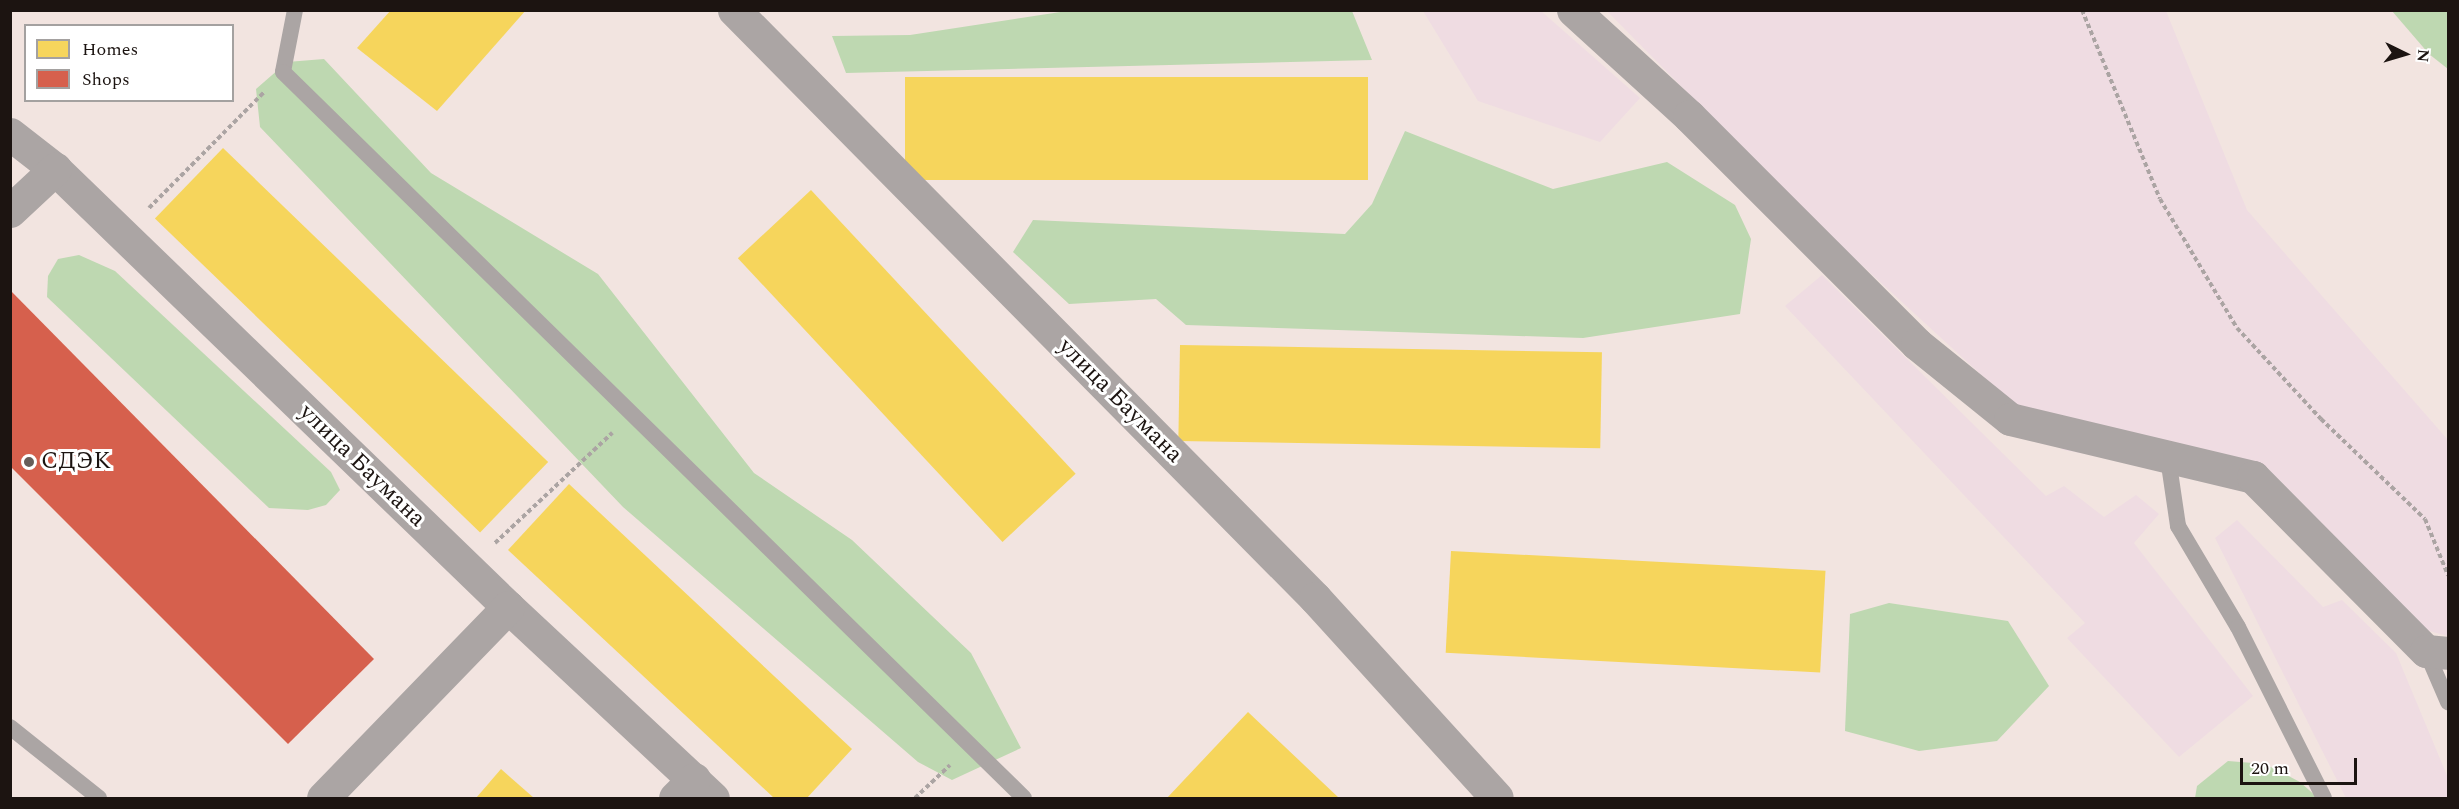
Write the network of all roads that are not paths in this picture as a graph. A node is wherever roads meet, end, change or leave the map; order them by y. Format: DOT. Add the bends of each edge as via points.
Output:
graph roads {
  1 [pos="295,10"];
  2 [pos="1573,10"];
  3 [pos="742,12"];
  4 [pos="10,134"];
  5 [pos="55,169"];
  6 [pos="10,211"];
  7 [pos="2169,458"];
  8 [pos="508,607"];
  9 [pos="2437,652"];
  10 [pos="2448,702"];
  11 [pos="10,726"];
  12 [pos="694,792"];
  13 [pos="99,798"];
  14 [pos="323,798"];
  15 [pos="1024,798"];
  16 [pos="1497,798"];
  17 [pos="2324,798"];
  1 -- 15 [label="lane" via="283,72"];
  2 -- 7 [label="street" via="1689,116 1917,344 2010,419"];
  3 -- 16 [label="street, улица Баумана" via="1315,598"];
  4 -- 5 [label="street, улица Баумана"];
  5 -- 6 [label="street"];
  5 -- 8 [label="street, улица Баумана"];
  7 -- 9 [label="street" via="2253,477"];
  7 -- 17 [label="lane" via="2178,526 2238,627"];
  8 -- 12 [label="street, улица Баумана"];
  8 -- 14 [label="street"];
  9 -- 10 [label="lane"];
  11 -- 13 [label="lane"];
}
